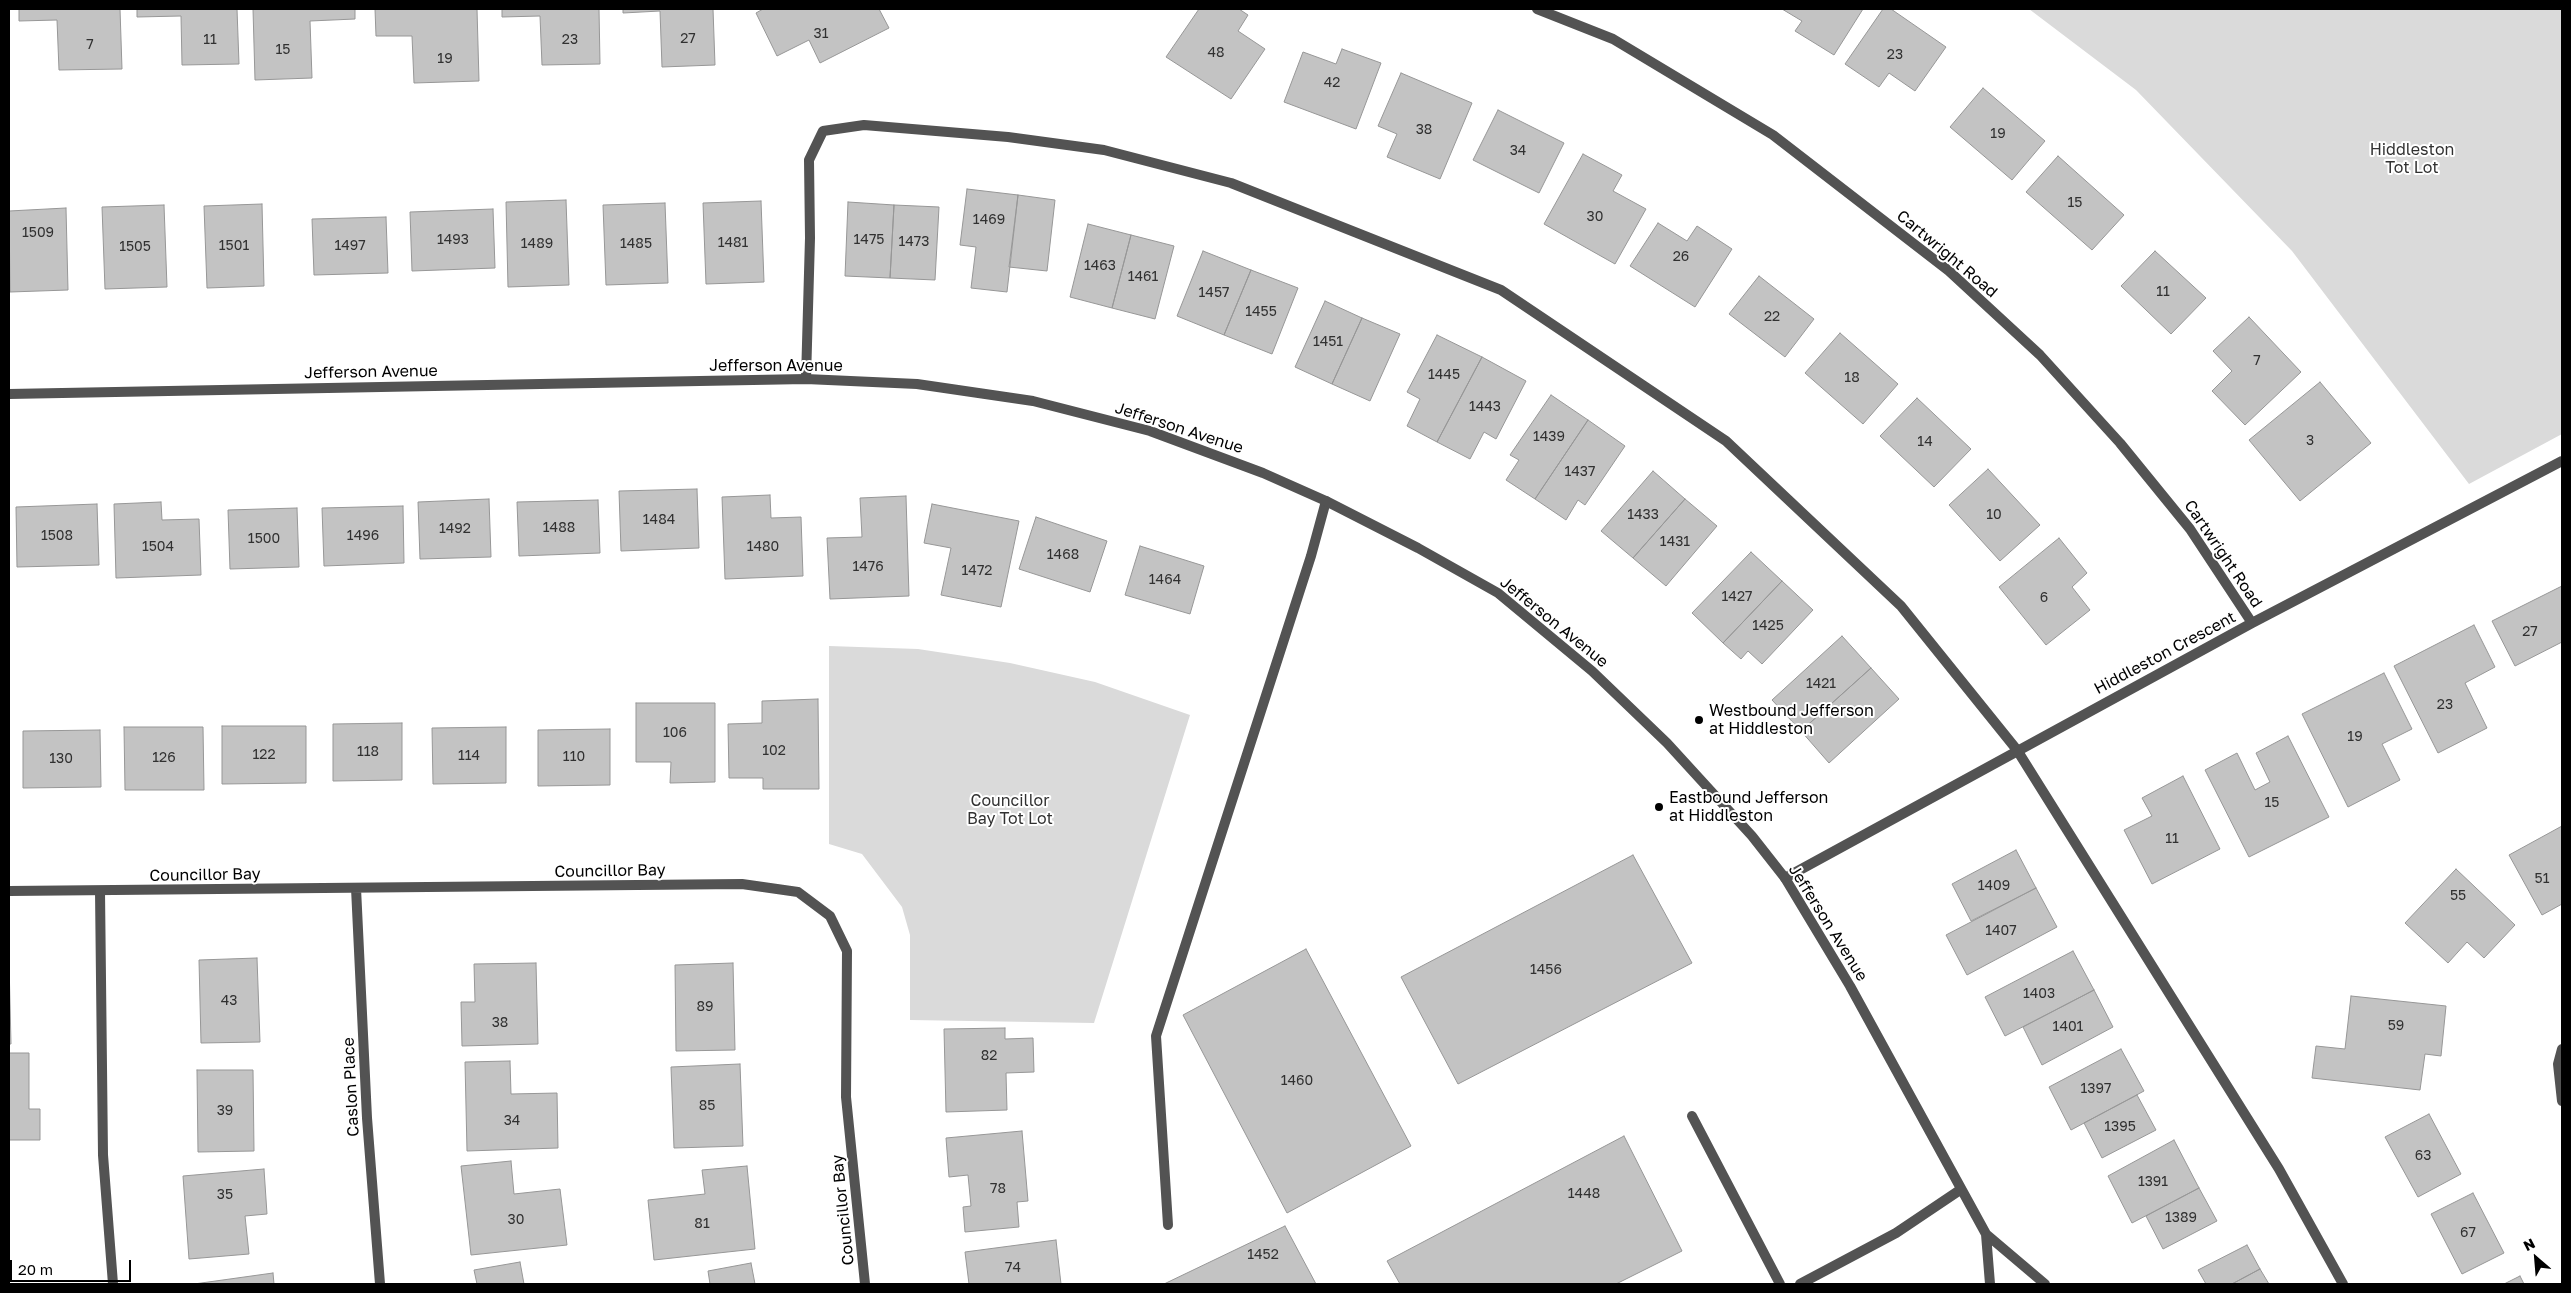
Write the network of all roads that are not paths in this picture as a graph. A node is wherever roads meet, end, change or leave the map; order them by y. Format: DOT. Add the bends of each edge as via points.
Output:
graph roads {
  1 [pos="1537,9"];
  2 [pos="806,378"];
  3 [pos="9,394"];
  4 [pos="2562,461"];
  5 [pos="1326,501"];
  6 [pos="2252,624"];
  7 [pos="2017,750"];
  8 [pos="1785,878"];
  9 [pos="356,888"];
  10 [pos="9,891"];
  11 [pos="100,891"];
  12 [pos="2562,1049"];
  13 [pos="2562,1101"];
  14 [pos="1692,1116"];
  15 [pos="1960,1190"];
  16 [pos="1168,1225"];
  17 [pos="1986,1234"];
  18 [pos="113,1284"];
  19 [pos="380,1284"];
  20 [pos="865,1284"];
  21 [pos="1780,1284"];
  22 [pos="1800,1284"];
  23 [pos="1990,1284"];
  24 [pos="2045,1284"];
  25 [pos="2343,1284"];
  1 -- 6 [label="street, Cartwright Road" via="1613,40 1773,136 1949,272 2040,355 2120,443 2190,529"];
  2 -- 3 [label="street, Jefferson Avenue"];
  2 -- 5 [label="street, Jefferson Avenue" via="917,384 1033,401 1150,431 1263,473"];
  2 -- 7 [label="street" via="809,160 823,131 864,125 1008,137 1104,150 1231,183 1501,290 1726,440 1901,606"];
  4 -- 6 [label="street, Hiddleston Crescent"];
  5 -- 8 [label="street, Jefferson Avenue" via="1498,593 1592,671 1667,743 1752,836"];
  5 -- 16 [label="street" via="1156,1036"];
  6 -- 7 [label="street, Hiddleston Crescent"];
  7 -- 8 [label="street, Hiddleston Crescent"];
  7 -- 25 [label="street" via="2279,1169"];
  8 -- 15 [label="street, Jefferson Avenue" via="1850,986"];
  9 -- 11 [label="street, Councillor Bay"];
  9 -- 19 [label="street, Caslon Place" via="367,1118"];
  9 -- 20 [label="street, Councillor Bay" via="742,884 798,892 830,916 847,951 846,1097"];
  10 -- 11 [label="street, Councillor Bay"];
  11 -- 18 [label="street" via="103,1155"];
  12 -- 13 [label="street" via="2558,1064"];
  14 -- 21 [label="street"];
  15 -- 17 [label="street, Jefferson Avenue"];
  15 -- 22 [label="street" via="1896,1233"];
  17 -- 23 [label="street, Jefferson Avenue"];
  17 -- 24 [label="street, Jefferson Avenue"];
}
